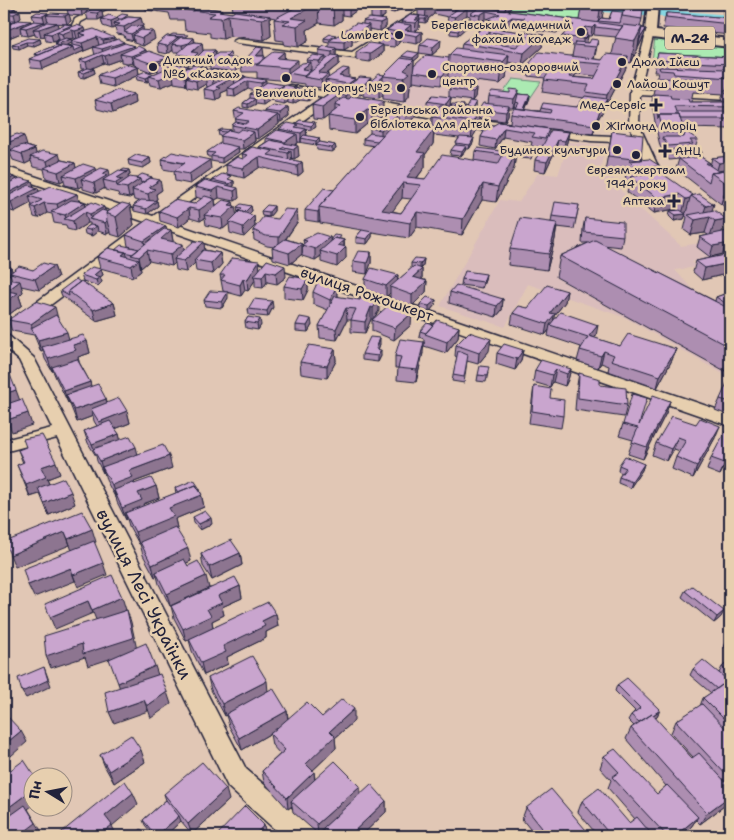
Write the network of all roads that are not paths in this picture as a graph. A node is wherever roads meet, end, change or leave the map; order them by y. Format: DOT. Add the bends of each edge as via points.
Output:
graph roads {
  1 [pos="101,4"];
  2 [pos="433,5"];
  3 [pos="653,6"];
  4 [pos="75,27"];
  5 [pos="600,28"];
  6 [pos="649,35"];
  7 [pos="237,42"];
  8 [pos="730,43"];
  9 [pos="721,79"];
  10 [pos="284,87"];
  11 [pos="635,92"];
  12 [pos="331,96"];
  13 [pos="640,141"];
  14 [pos="4,169"];
  15 [pos="666,183"];
  16 [pos="695,206"];
  17 [pos="154,221"];
  18 [pos="730,232"];
  19 [pos="4,333"];
  20 [pos="4,339"];
  21 [pos="730,420"];
  22 [pos="63,431"];
  23 [pos="4,446"];
  24 [pos="302,836"];
  1 -- 4 [label="street" via="106,4 78,21"];
  2 -- 7 [label="street" via="354,54"];
  3 -- 6 [label="highway"];
  5 -- 6 [label="highway, М-24"];
  6 -- 8 [label="highway, М-24"];
  6 -- 11 [label="street" via="641,63 643,74"];
  9 -- 11 [label="street" via="729,97"];
  10 -- 12 [label="street"];
  11 -- 13 [label="street" via="634,125"];
  12 -- 13 [label="street" via="533,130"];
  12 -- 17 [label="street"];
  13 -- 15 [label="street" via="659,178"];
  14 -- 17 [label="street, вулиця Рожошкерт"];
  16 -- 18 [label="street"];
  17 -- 19 [label="street"];
  17 -- 21 [label="street, вулиця Рожошкерт"];
  20 -- 22 [label="street, вулиця Лесі Українки" via="26,358"];
  22 -- 23 [label="street"];
  22 -- 24 [label="street, вулиця Лесі Українки" via="237,778"];
}
